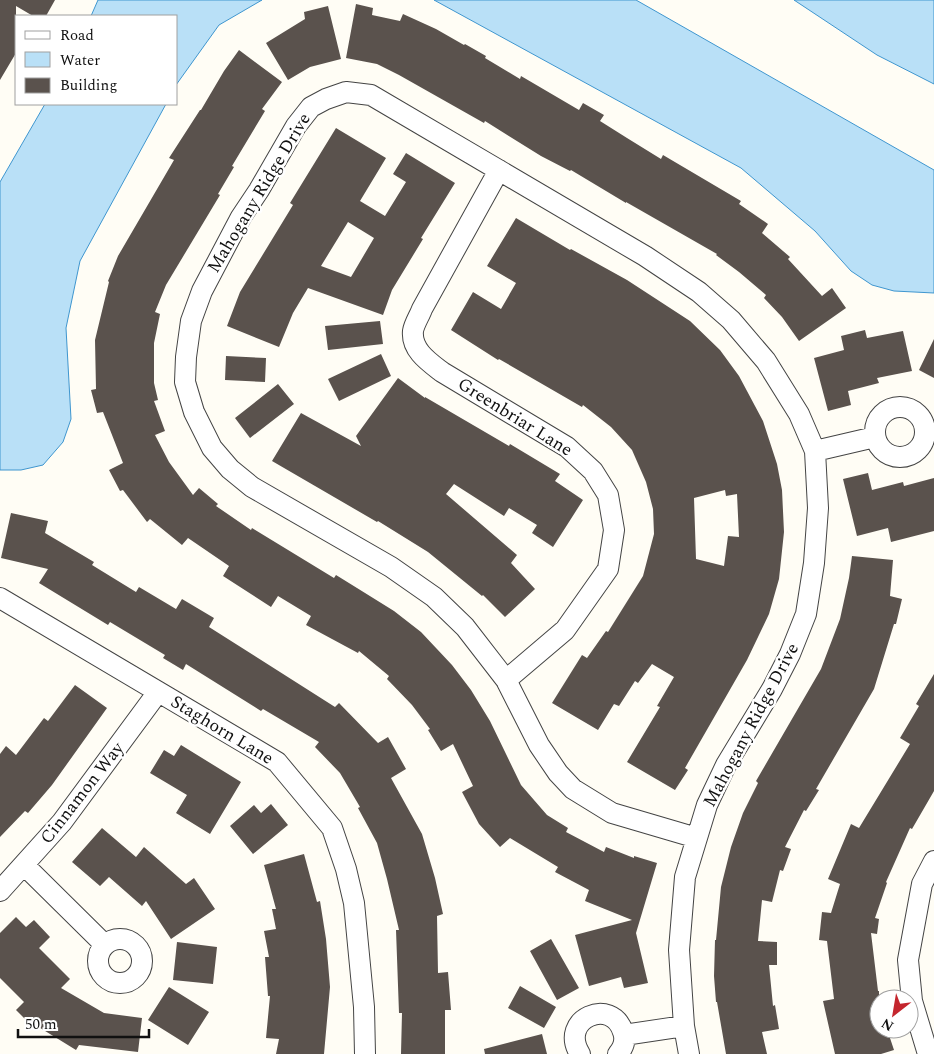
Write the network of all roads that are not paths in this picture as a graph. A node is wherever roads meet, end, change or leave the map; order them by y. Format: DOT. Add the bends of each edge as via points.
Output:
graph roads {
  1 [pos="499,170"];
  2 [pos="875,437"];
  3 [pos="815,451"];
  4 [pos="0,598"];
  5 [pos="506,680"];
  6 [pos="158,692"];
  7 [pos="697,838"];
  8 [pos="934,861"];
  9 [pos="24,865"];
  10 [pos="0,891"];
  11 [pos="105,945"];
  12 [pos="684,1026"];
  13 [pos="621,1045"];
  14 [pos="365,1054"];
  15 [pos="580,1054"];
  16 [pos="688,1054"];
  17 [pos="928,1054"];
  1 -- 3 [label="street, Mahogany Ridge Drive" via="645,256 699,292 731,320 766,361 799,414"];
  1 -- 5 [label="street, Greenbriar Lane" via="422,309 413,331 416,347 442,372 567,448 593,471 608,495 614,530 608,569 570,624"];
  1 -- 5 [label="street, Mahogany Ridge Drive" via="372,95 346,92 310,107 241,217 202,291 191,321 185,382 194,412 212,448 230,469 252,487 391,567 434,597 464,627"];
  2 -- 3 [label="street"];
  3 -- 7 [label="street, Mahogany Ridge Drive" via="818,508 806,614 772,689 726,765 707,805"];
  4 -- 6 [label="street, Staghorn Lane"];
  5 -- 7 [label="street, Mahogany Ridge Drive" via="539,745 558,774 573,789 612,813"];
  6 -- 9 [label="street, Cinnamon Way" via="62,822"];
  6 -- 14 [label="street, Staghorn Lane" via="277,762 332,828 354,903"];
  7 -- 12 [label="street, Mahogany Ridge Drive" via="685,877 679,950"];
  8 -- 17 [label="street" via="922,884 908,960 912,1002"];
  9 -- 10 [label="street, Cinnamon Way"];
  9 -- 11 [label="street"];
  12 -- 13 [label="street"];
  12 -- 16 [label="street, Mahogany Ridge Drive"];
  13 -- 15 [label="street" via="622,1027 617,1020 592,1014 579,1024 575,1032"];
}
